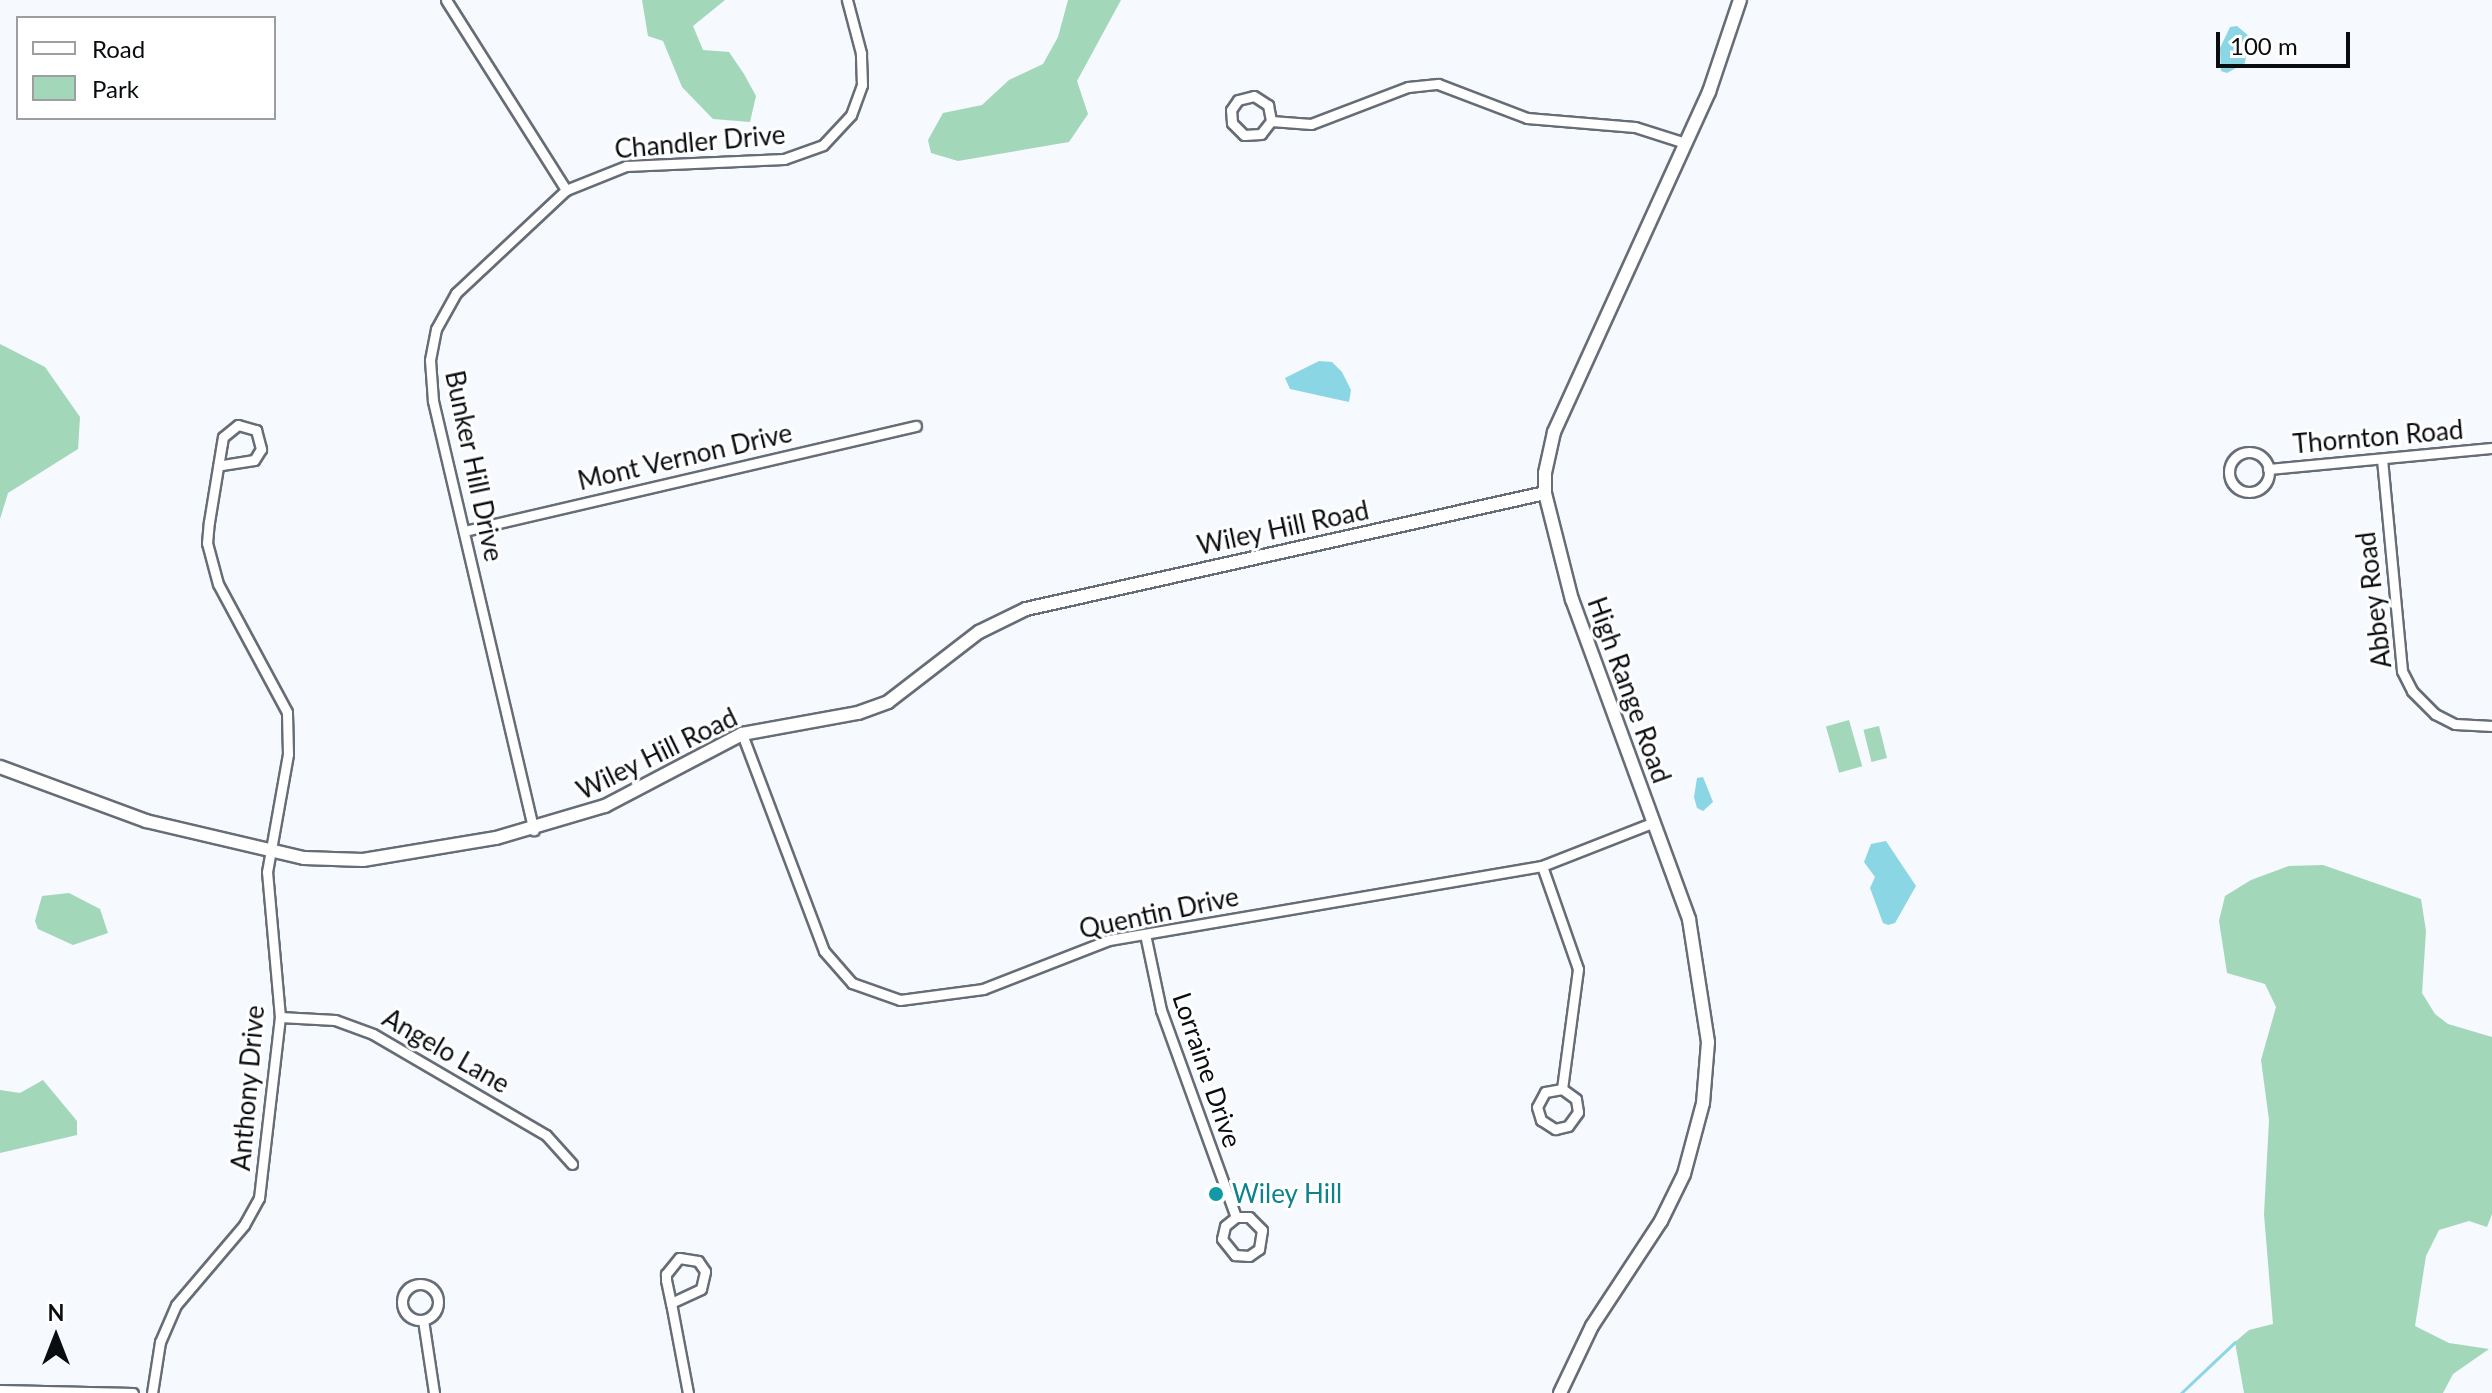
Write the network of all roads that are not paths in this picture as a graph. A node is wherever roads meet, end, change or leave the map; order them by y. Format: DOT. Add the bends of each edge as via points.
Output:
graph roads {
  1 [pos="446,0"];
  2 [pos="847,0"];
  3 [pos="1740,0"];
  4 [pos="1271,121"];
  5 [pos="1682,142"];
  6 [pos="566,190"];
  7 [pos="916,426"];
  8 [pos="2492,448"];
  9 [pos="2382,459"];
  10 [pos="218,466"];
  11 [pos="2268,469"];
  12 [pos="1545,493"];
  13 [pos="464,531"];
  14 [pos="2492,726"];
  15 [pos="742,734"];
  16 [pos="0,767"];
  17 [pos="1654,822"];
  18 [pos="534,830"];
  19 [pos="268,850"];
  20 [pos="1542,866"];
  21 [pos="1145,934"];
  22 [pos="280,1017"];
  23 [pos="1562,1089"];
  24 [pos="572,1164"];
  25 [pos="1236,1217"];
  26 [pos="671,1303"];
  27 [pos="423,1320"];
  28 [pos="0,1390"];
  29 [pos="133,1393"];
  30 [pos="152,1393"];
  31 [pos="434,1393"];
  32 [pos="688,1393"];
  33 [pos="1560,1393"];
  1 -- 6 [label="street"];
  2 -- 6 [label="street, Chandler Drive" via="861,53 862,85 851,115 823,145 784,159 626,166"];
  3 -- 5 [label="street, High Range Road" via="1721,63"];
  4 -- 4 [label="street" via="1270,108 1258,97 1242,98 1231,110 1234,127 1244,135 1261,134"];
  4 -- 5 [label="street" via="1311,124 1408,87 1438,84 1527,118 1635,127"];
  5 -- 12 [label="street, High Range Road" via="1554,432"];
  6 -- 13 [label="street, Bunker Hill Drive" via="456,293 436,329 430,381"];
  7 -- 13 [label="street, Mont Vernon Drive"];
  8 -- 9 [label="street, Thornton Road"];
  9 -- 11 [label="street, Thornton Road"];
  9 -- 14 [label="street, Abbey Road" via="2402,671 2419,699 2445,720"];
  10 -- 10 [label="street, Anthony Drive" via="227,431 238,425 256,430 262,442 254,460"];
  10 -- 19 [label="street, Anthony Drive" via="207,543 210,564 287,712 288,754"];
  11 -- 11 [label="street, Thornton Road" via="2263,457 2246,452 2232,461 2229,474 2237,488 2253,491 2266,481"];
  12 -- 15 [label="street, Wiley Hill Road" via="1028,608 979,632 888,702 858,713"];
  12 -- 17 [label="street, High Range Road" via="1572,600"];
  13 -- 18 [label="street, Bunker Hill Drive"];
  15 -- 18 [label="street, Wiley Hill Road" via="605,806"];
  15 -- 21 [label="street, Quentin Drive" via="824,951 844,976 870,993 900,1000 973,992 1089,946"];
  16 -- 19 [label="street, Wiley Hill Road" via="133,817"];
  17 -- 20 [label="street, Quentin Drive"];
  17 -- 33 [label="street, High Range Road" via="1687,909 1702,985 1708,1042 1703,1103 1676,1193 1592,1326"];
  18 -- 19 [label="street, Wiley Hill Road" via="363,860 323,861"];
  19 -- 22 [label="street, Anthony Drive"];
  20 -- 21 [label="street, Quentin Drive"];
  20 -- 23 [label="street" via="1578,969"];
  21 -- 25 [label="street, Lorraine Drive" via="1165,1023"];
  22 -- 24 [label="street, Angelo Lane" via="335,1020 373,1034 546,1135"];
  22 -- 30 [label="street, Anthony Drive" via="259,1198 244,1225 176,1305 160,1342"];
  23 -- 23 [label="street" via="1573,1095 1578,1112 1568,1126 1555,1129 1543,1123 1537,1107 1545,1092"];
  25 -- 25 [label="street, Lorraine Drive" via="1225,1226 1222,1239 1229,1251 1249,1256 1259,1249 1262,1230 1255,1220"];
  26 -- 26 [label="street" via="669,1267 679,1258 698,1261 705,1278 701,1289"];
  26 -- 32 [label="street"];
  27 -- 27 [label="street" via="437,1311 438,1299 428,1286 416,1285 406,1291 402,1303 411,1318"];
  27 -- 31 [label="street"];
  28 -- 29 [label="street"];
}
